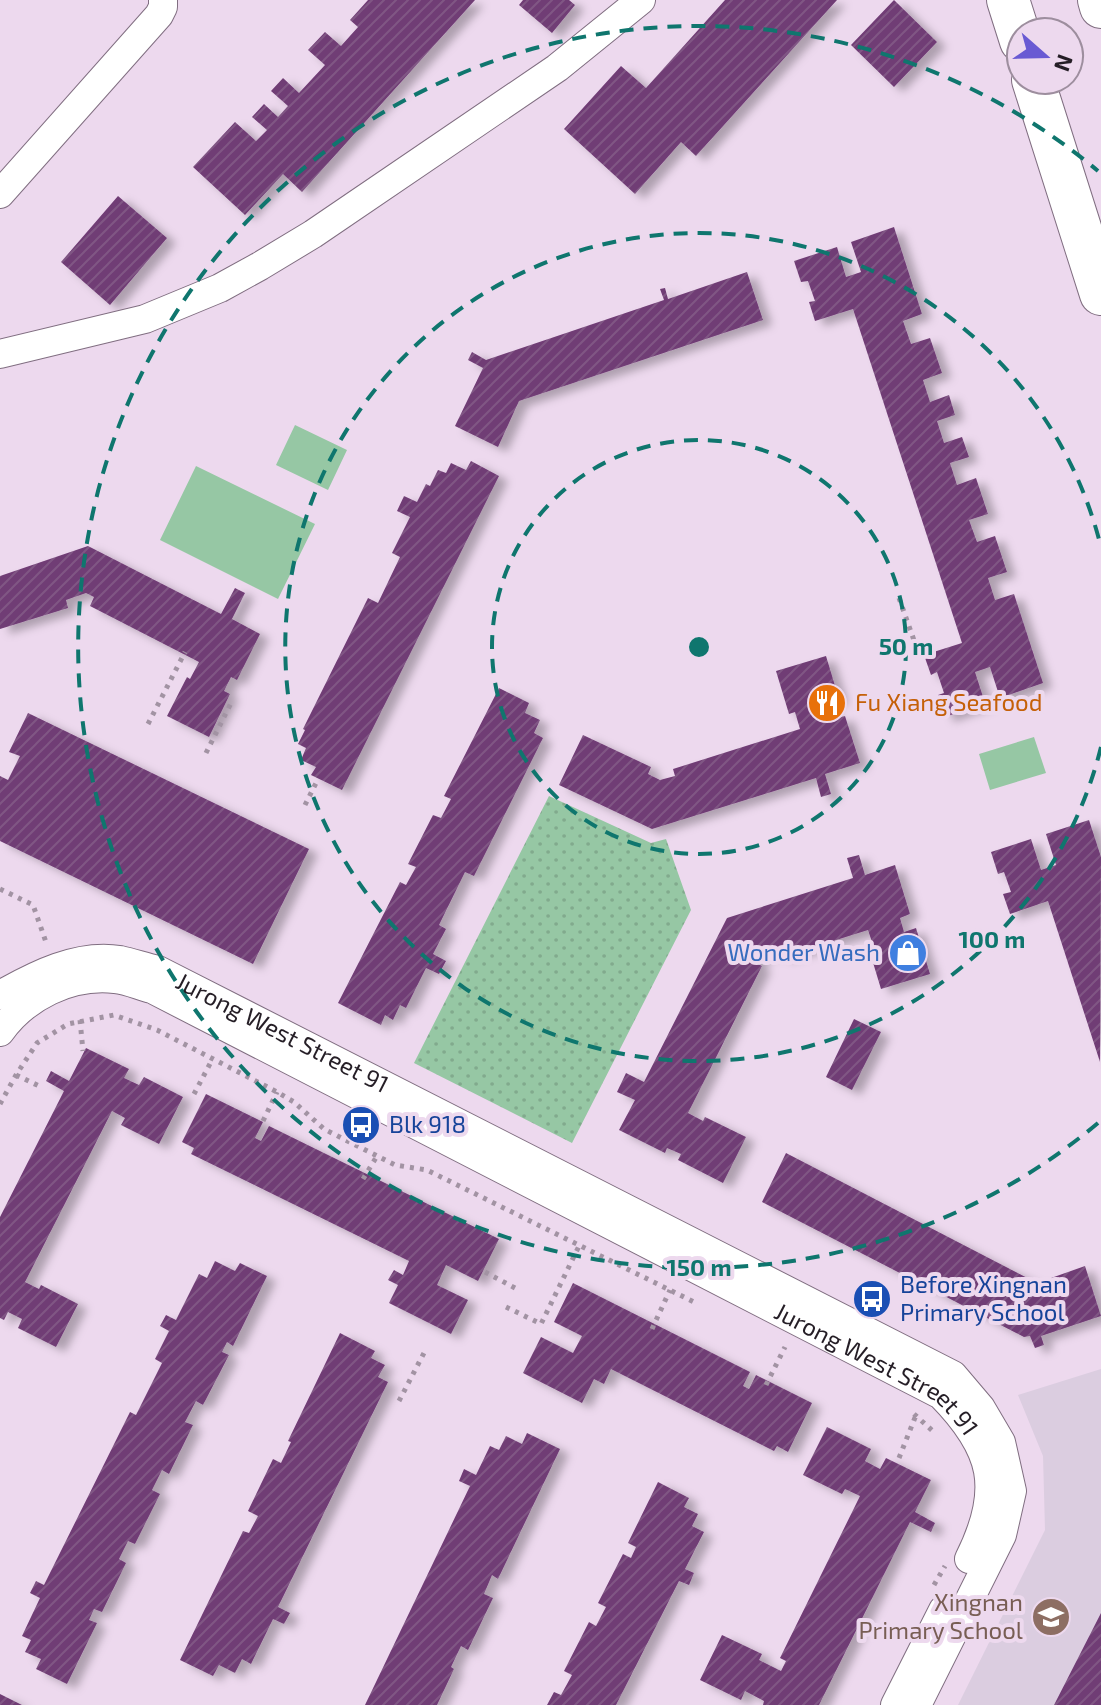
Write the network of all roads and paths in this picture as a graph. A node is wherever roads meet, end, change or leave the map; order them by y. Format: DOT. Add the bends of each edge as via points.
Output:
graph roads {
  1 [pos="163,0"];
  2 [pos="641,0"];
  3 [pos="1099,0"];
  4 [pos="1101,7"];
  5 [pos="1039,96"];
  6 [pos="0,194"];
  7 [pos="1101,292"];
  8 [pos="0,354"];
  9 [pos="899,598"];
  10 [pos="916,646"];
  11 [pos="185,652"];
  12 [pos="232,701"];
  13 [pos="148,724"];
  14 [pos="206,753"];
  15 [pos="316,783"];
  16 [pos="305,805"];
  17 [pos="0,889"];
  18 [pos="49,949"];
  19 [pos="0,995"];
  20 [pos="80,1020"];
  21 [pos="0,1032"];
  22 [pos="83,1051"];
  23 [pos="212,1060"];
  24 [pos="16,1075"];
  25 [pos="39,1086"];
  26 [pos="277,1092"];
  27 [pos="194,1094"];
  28 [pos="0,1104"];
  29 [pos="263,1121"];
  30 [pos="377,1156"];
  31 [pos="363,1179"];
  32 [pos="580,1244"];
  33 [pos="485,1272"];
  34 [pos="515,1288"];
  35 [pos="670,1290"];
  36 [pos="506,1307"];
  37 [pos="708,1309"];
  38 [pos="652,1329"];
  39 [pos="772,1341"];
  40 [pos="785,1347"];
  41 [pos="425,1351"];
  42 [pos="798,1354"];
  43 [pos="766,1385"];
  44 [pos="399,1401"];
  45 [pos="903,1408"];
  46 [pos="916,1415"];
  47 [pos="944,1442"];
  48 [pos="899,1458"];
  49 [pos="945,1565"];
  50 [pos="932,1589"];
  51 [pos="895,1705"];
  52 [pos="917,1705"];
  1 -- 6 [label="street" via="159,15"];
  2 -- 8 [label="street" via="557,68 260,266 145,319"];
  3 -- 4 [label="highway"];
  5 -- 7 [label="highway"];
  9 -- 10 [label="path"];
  11 -- 13 [label="path"];
  12 -- 14 [label="path"];
  15 -- 16 [label="path"];
  17 -- 18 [label="path" via="33,905"];
  19 -- 52 [label="street, Jurong West Street 91" via="38,973 81,962 117,960 158,970 953,1375 1001,1442 1012,1491 1002,1535"];
  20 -- 22 [label="path"];
  20 -- 23 [label="path" via="114,1015 157,1030"];
  20 -- 24 [label="path" via="37,1043"];
  21 -- 51 [label="street, Jurong West Street 91" via="13,1014 44,992 79,981 114,979 152,989 941,1395 967,1421 984,1451 991,1493 983,1531"];
  23 -- 26 [label="path"];
  23 -- 27 [label="path"];
  24 -- 25 [label="path"];
  24 -- 28 [label="path"];
  26 -- 29 [label="path"];
  26 -- 30 [label="path" via="324,1129"];
  30 -- 31 [label="path"];
  30 -- 32 [label="path" via="427,1170"];
  32 -- 35 [label="path"];
  32 -- 36 [label="path" via="541,1324"];
  33 -- 34 [label="path"];
  35 -- 37 [label="path"];
  35 -- 38 [label="path"];
  39 -- 40 [label="path"];
  40 -- 42 [label="path"];
  40 -- 43 [label="path"];
  41 -- 44 [label="path"];
  45 -- 46 [label="path"];
  46 -- 47 [label="path"];
  46 -- 48 [label="path"];
  49 -- 50 [label="path"];
}
